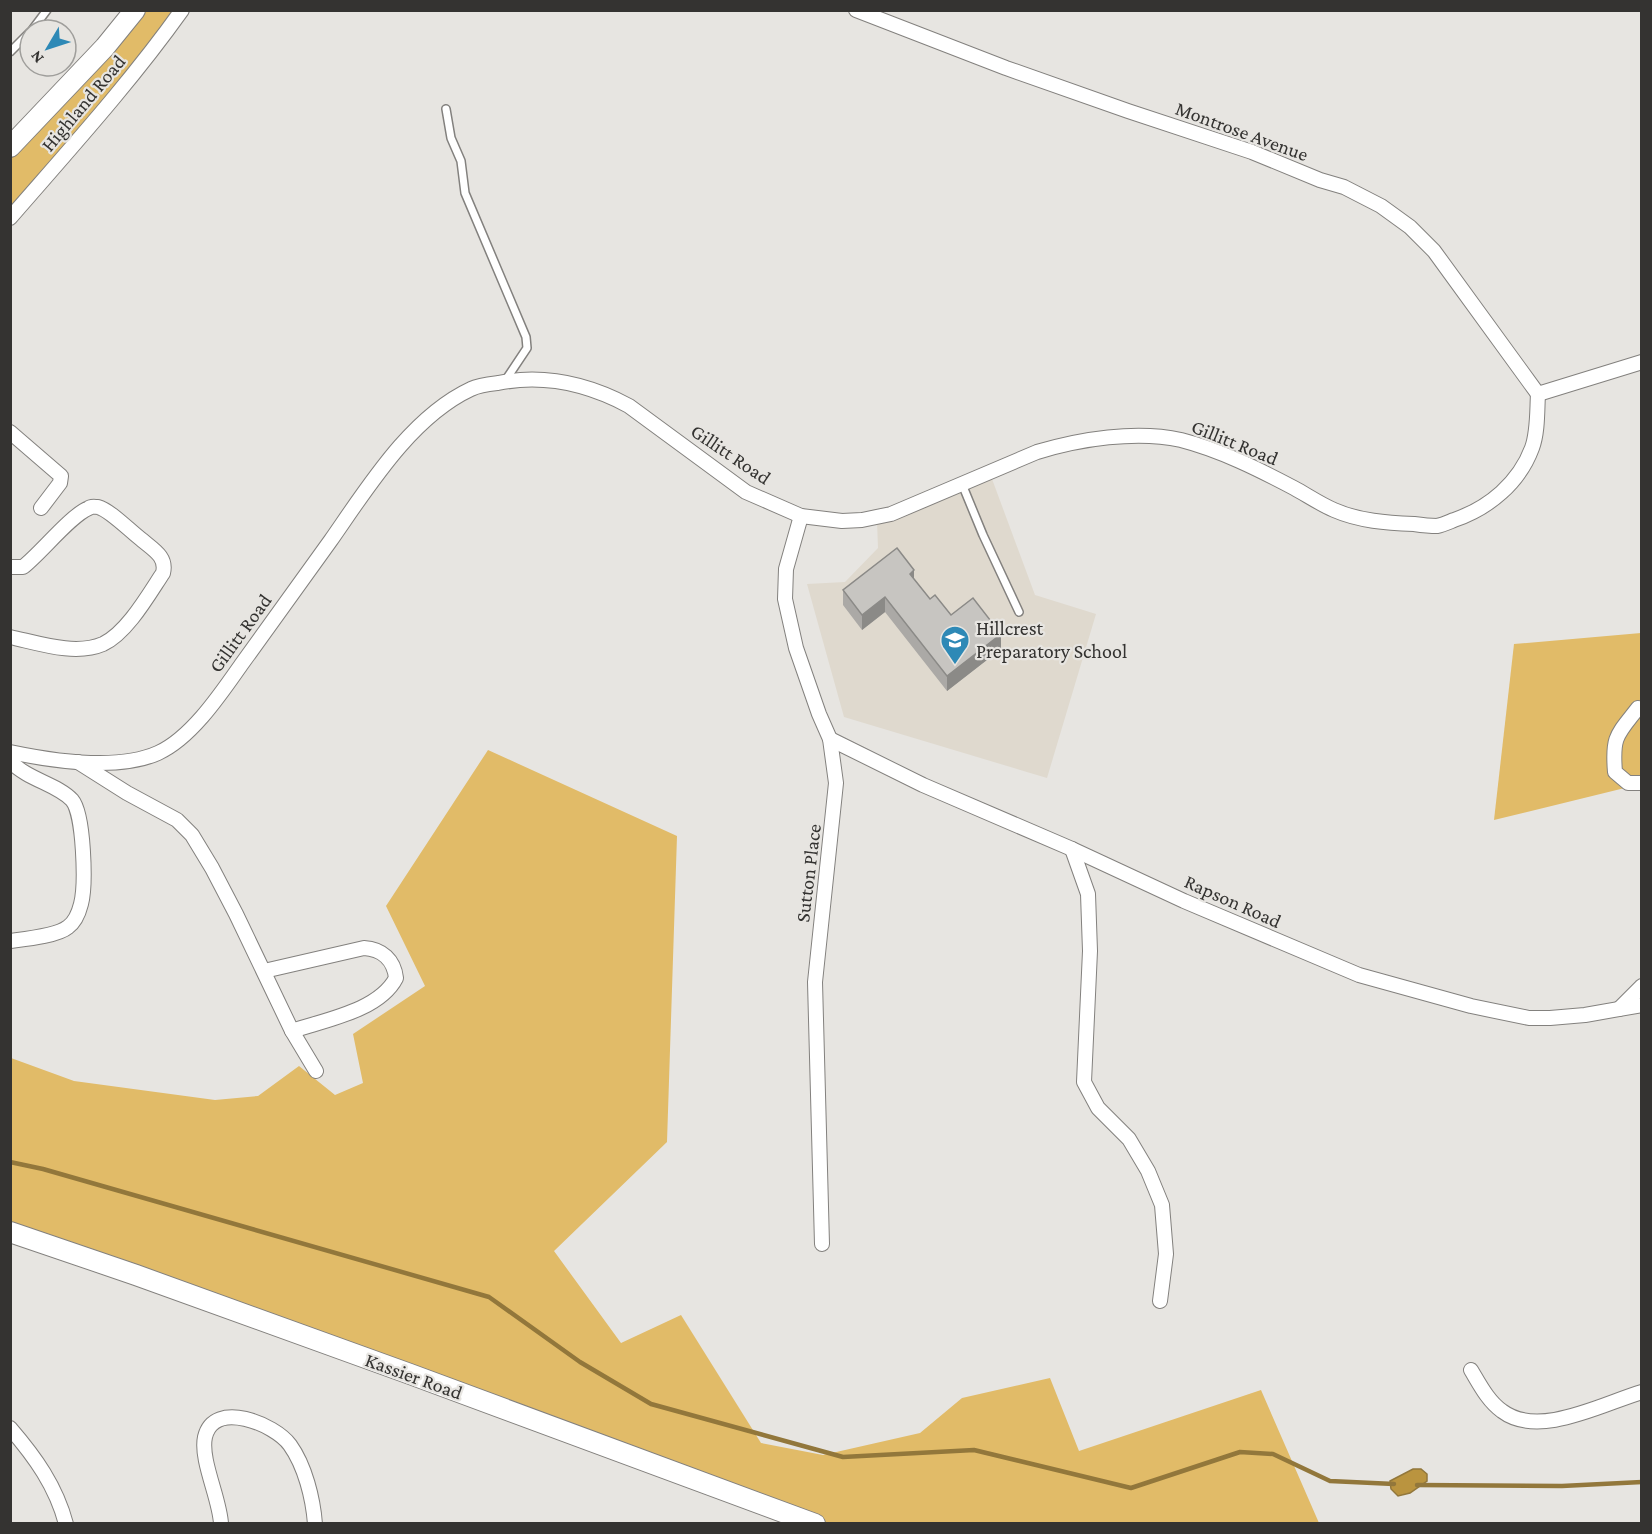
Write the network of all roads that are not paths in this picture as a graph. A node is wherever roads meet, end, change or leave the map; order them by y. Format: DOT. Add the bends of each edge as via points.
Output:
graph roads {
  1 [pos="135,10"];
  2 [pos="182,10"];
  3 [pos="856,10"];
  4 [pos="446,109"];
  5 [pos="10,147"];
  6 [pos="10,218"];
  7 [pos="1641,362"];
  8 [pos="505,381"];
  9 [pos="1538,393"];
  10 [pos="10,432"];
  11 [pos="962,484"];
  12 [pos="41,508"];
  13 [pos="801,516"];
  14 [pos="10,567"];
  15 [pos="1018,612"];
  16 [pos="10,637"];
  17 [pos="1638,708"];
  18 [pos="830,739"];
  19 [pos="10,752"];
  20 [pos="10,761"];
  21 [pos="78,762"];
  22 [pos="1641,783"];
  23 [pos="1072,849"];
  24 [pos="10,941"];
  25 [pos="264,971"];
  26 [pos="1641,986"];
  27 [pos="1641,1005"];
  28 [pos="1619,1009"];
  29 [pos="292,1031"];
  30 [pos="316,1071"];
  31 [pos="10,1232"];
  32 [pos="822,1244"];
  33 [pos="1160,1301"];
  34 [pos="1472,1370"];
  35 [pos="1641,1392"];
  36 [pos="10,1428"];
  37 [pos="66,1524"];
  38 [pos="221,1524"];
  39 [pos="315,1524"];
  40 [pos="815,1524"];
  1 -- 5 [label="main road"];
  2 -- 6 [label="street, Highland Road"];
  3 -- 9 [label="street, Montrose Avenue" via="1017,72 1252,152 1344,187 1381,206 1434,250"];
  4 -- 8 [label="lane" via="461,161 465,193 526,338 526,348"];
  7 -- 9 [label="street"];
  8 -- 13 [label="street, Gillitt Road" via="565,382 610,396 746,492"];
  8 -- 21 [label="street, Gillitt Road" via="472,388 439,408 412,433 362,496 234,676 189,731 147,758"];
  9 -- 11 [label="street, Gillitt Road" via="1533,446 1516,475 1480,509 1437,526 1371,521 1343,513 1231,457 1151,436 1056,446"];
  10 -- 12 [label="street" via="60,473 60,483"];
  11 -- 13 [label="street, Gillitt Road" via="882,516 842,521"];
  11 -- 15 [label="lane"];
  13 -- 18 [label="street, Sutton Place" via="786,569 785,599 796,648"];
  14 -- 16 [label="street" via="23,567 70,522 95,507 105,510 153,549 164,567 140,607 104,643 74,648"];
  17 -- 22 [label="street" via="1616,736 1614,754 1615,772 1628,783"];
  18 -- 23 [label="street, Rapson Road" via="923,785"];
  18 -- 32 [label="street, Sutton Place" via="837,783 815,982"];
  19 -- 21 [label="street, Gillitt Road"];
  20 -- 24 [label="street" via="27,775 67,795 76,806 82,868 81,905 69,927"];
  21 -- 25 [label="street" via="177,820 192,835"];
  23 -- 28 [label="street, Rapson Road" via="1359,975 1528,1018"];
  23 -- 33 [label="street" via="1088,894 1090,951 1084,1082 1098,1108 1129,1139 1162,1205 1166,1254"];
  25 -- 29 [label="street"];
  25 -- 29 [label="street" via="364,948 382,953 394,967 396,978 379,998 359,1009"];
  26 -- 28 [label="street"];
  27 -- 28 [label="street, Rapson Road"];
  29 -- 30 [label="street"];
  31 -- 40 [label="main road, Kassier Road"];
  34 -- 35 [label="street" via="1502,1411 1527,1422 1569,1416"];
  36 -- 37 [label="street" via="54,1490"];
  38 -- 39 [label="street" via="206,1433 216,1422 244,1418 275,1430 290,1444 302,1467"];
}
